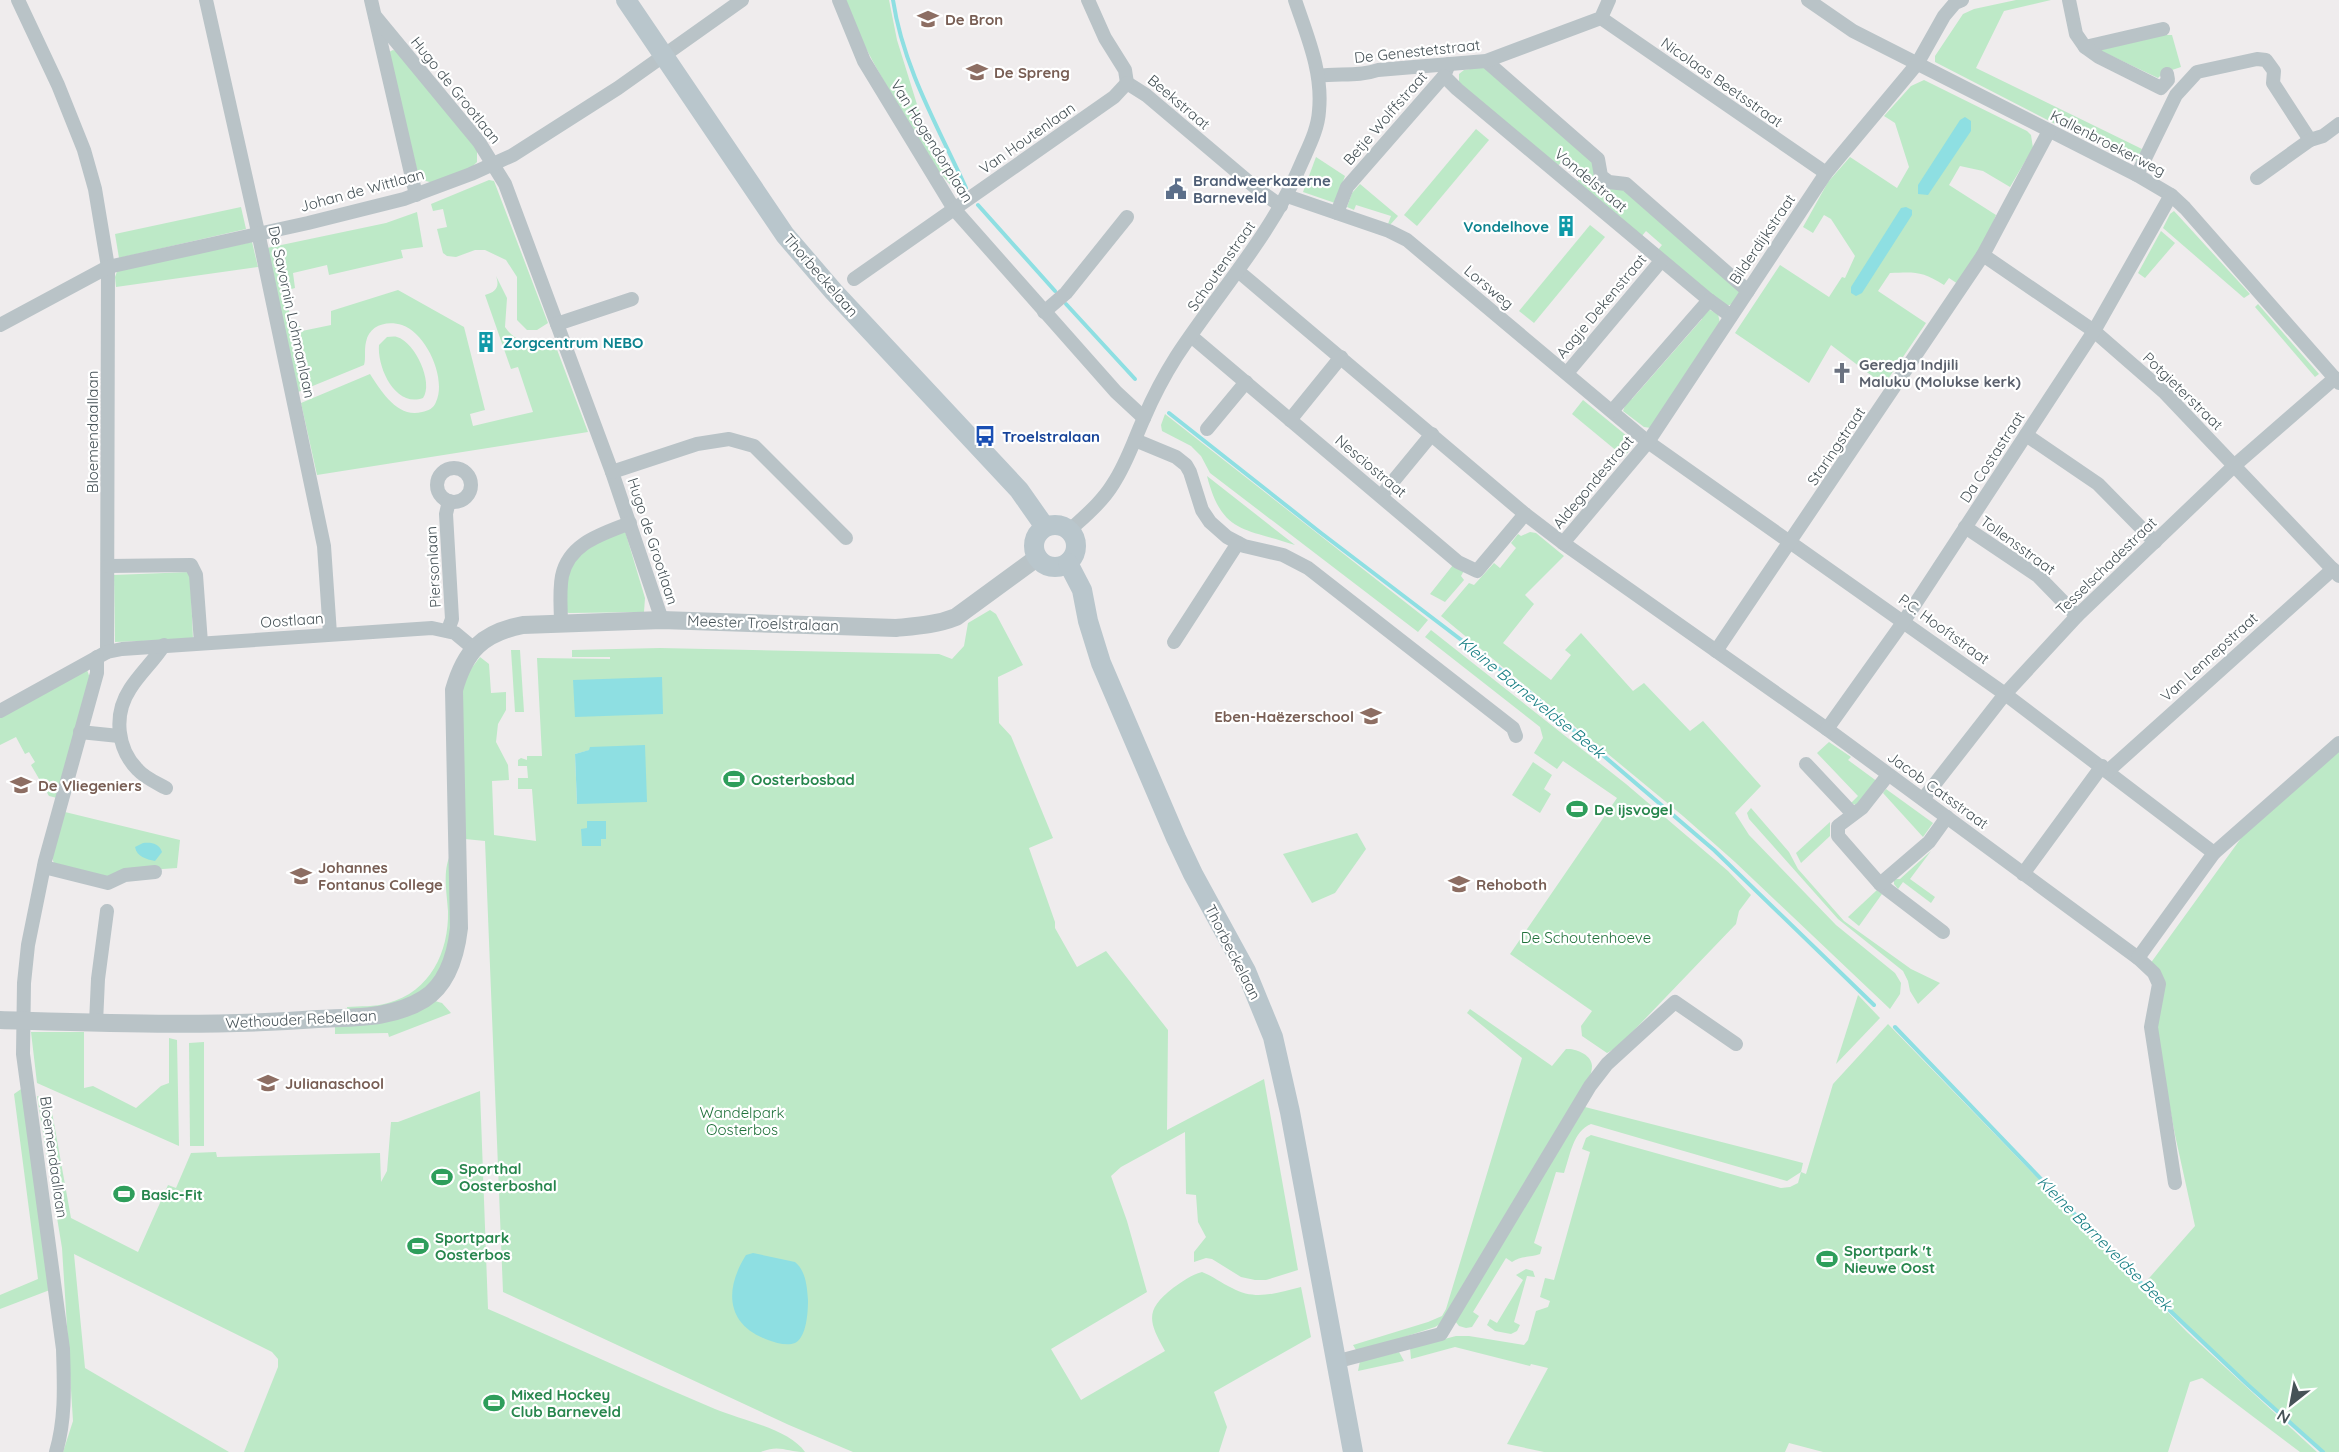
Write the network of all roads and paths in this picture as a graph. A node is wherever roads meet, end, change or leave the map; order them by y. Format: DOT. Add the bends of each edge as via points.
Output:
graph roads {
  1 [pos="18,0"];
  2 [pos="206,0"];
  3 [pos="371,0"];
  4 [pos="626,0"];
  5 [pos="742,0"];
  6 [pos="839,0"];
  7 [pos="1088,0"];
  8 [pos="1295,0"];
  9 [pos="1609,0"];
  10 [pos="1808,0"];
  11 [pos="2069,0"];
  12 [pos="1956,1"];
  13 [pos="375,15"];
  14 [pos="1600,18"];
  15 [pos="2163,29"];
  16 [pos="2085,47"];
  17 [pos="664,54"];
  18 [pos="1486,61"];
  19 [pos="1917,64"];
  20 [pos="1446,70"];
  21 [pos="2167,74"];
  22 [pos="1318,75"];
  23 [pos="1127,83"];
  24 [pos="2339,124"];
  25 [pos="2049,131"];
  26 [pos="2310,140"];
  27 [pos="494,164"];
  28 [pos="1826,173"];
  29 [pos="2137,175"];
  30 [pos="2257,178"];
  31 [pos="416,195"];
  32 [pos="2171,195"];
  33 [pos="1284,201"];
  34 [pos="954,209"];
  35 [pos="1337,213"];
  36 [pos="1127,217"];
  37 [pos="258,232"];
  38 [pos="1983,255"];
  39 [pos="1662,261"];
  40 [pos="108,267"];
  41 [pos="1238,271"];
  42 [pos="854,279"];
  43 [pos="1748,291"];
  44 [pos="633,299"];
  45 [pos="1709,300"];
  46 [pos="1044,312"];
  47 [pos="1731,316"];
  48 [pos="557,324"];
  49 [pos="0,325"];
  50 [pos="2094,332"];
  51 [pos="1191,336"];
  52 [pos="1341,357"];
  53 [pos="1567,373"];
  54 [pos="2337,381"];
  55 [pos="1246,382"];
  56 [pos="1611,411"];
  57 [pos="1144,418"];
  58 [pos="1290,420"];
  59 [pos="1207,429"];
  60 [pos="1432,434"];
  61 [pos="2026,435"];
  62 [pos="1135,440"];
  63 [pos="1648,442"];
  64 [pos="2235,465"];
  65 [pos="612,472"];
  66 [pos="1381,496"];
  67 [pos="449,501"];
  68 [pos="1525,513"];
  69 [pos="630,523"];
  70 [pos="1045,527"];
  71 [pos="1965,527"];
  72 [pos="1070,530"];
  73 [pos="846,538"];
  74 [pos="1791,542"];
  75 [pos="2155,542"];
  76 [pos="1238,543"];
  77 [pos="1563,543"];
  78 [pos="1038,557"];
  79 [pos="1068,563"];
  80 [pos="108,566"];
  81 [pos="2336,573"];
  82 [pos="2077,616"];
  83 [pos="662,620"];
  84 [pos="1904,621"];
  85 [pos="561,624"];
  86 [pos="448,630"];
  87 [pos="330,634"];
  88 [pos="1174,642"];
  89 [pos="201,643"];
  90 [pos="164,645"];
  91 [pos="473,648"];
  92 [pos="1716,651"];
  93 [pos="102,655"];
  94 [pos="2005,694"];
  95 [pos="0,711"];
  96 [pos="1827,729"];
  97 [pos="80,732"];
  98 [pos="119,736"];
  99 [pos="1516,736"];
  100 [pos="2339,743"];
  101 [pos="1806,764"];
  102 [pos="2105,768"];
  103 [pos="1888,775"];
  104 [pos="166,788"];
  105 [pos="1923,799"];
  106 [pos="1853,814"];
  107 [pos="1947,817"];
  108 [pos="2214,853"];
  109 [pos="44,867"];
  110 [pos="155,872"];
  111 [pos="2023,874"];
  112 [pos="1880,884"];
  113 [pos="107,911"];
  114 [pos="1943,932"];
  115 [pos="2138,958"];
  116 [pos="0,1020"];
  117 [pos="23,1021"];
  118 [pos="96,1023"];
  119 [pos="1736,1044"];
  120 [pos="2175,1183"];
  121 [pos="1335,1362"];
  122 [pos="56,1452"];
  123 [pos="1353,1452"];
  1 -- 40 [label="street, Bloemendaallaan" via="84,150"];
  2 -- 37 [label="street, De Savornin Lohmanlaan"];
  3 -- 13 [label="street, Hugo de Grootlaan"];
  4 -- 17 [label="main road, Thorbeckelaan"];
  5 -- 17 [label="street, Johan de Wittlaan"];
  6 -- 34 [label="street, Van Hogendorplaan" via="864,61"];
  7 -- 23 [label="street, Beekstraat" via="1125,70"];
  8 -- 22 [label="street, Schoutenstraat"];
  9 -- 14 [label="street"];
  10 -- 19 [label="street, Kallenbroekerweg" via="1853,31"];
  11 -- 16 [label="street" via="2076,34"];
  12 -- 19 [label="street, Bilderdijkstraat"];
  13 -- 27 [label="street, Hugo de Grootlaan"];
  13 -- 31 [label="street, Hugo de Grootlaan"];
  14 -- 18 [label="street, De Genestetstraat"];
  14 -- 28 [label="street, Nicolaas Beetsstraat"];
  15 -- 16 [label="street"];
  16 -- 21 [label="street" via="2161,88 2168,80"];
  17 -- 27 [label="street, Johan de Wittlaan" via="618,88"];
  17 -- 70 [label="main road, Thorbeckelaan" via="785,235 1019,490"];
  18 -- 20 [label="street, De Genestetstraat"];
  18 -- 43 [label="street, Vondelstraat" via="1598,159 1601,176 1609,182 1626,184"];
  19 -- 25 [label="street, Kallenbroekerweg"];
  19 -- 28 [label="street, Bilderdijkstraat"];
  20 -- 22 [label="street, De Genestetstraat"];
  20 -- 35 [label="street, Betje Wolffstraat" via="1347,187"];
  20 -- 39 [label="street, Vondelstraat"];
  22 -- 33 [label="street, Schoutenstraat" via="1315,133"];
  23 -- 33 [label="street, Beekstraat" via="1256,188"];
  23 -- 34 [label="street, Van Houtenlaan" via="1114,97"];
  24 -- 26 [label="street"];
  25 -- 29 [label="street, Kallenbroekerweg"];
  25 -- 38 [label="street, Staringstraat"];
  26 -- 29 [label="street" via="2272,84 2274,71 2266,60 2257,59 2197,72 2176,95"];
  26 -- 30 [label="street"];
  27 -- 31 [label="street, Johan de Wittlaan"];
  27 -- 48 [label="street, Hugo de Grootlaan"];
  28 -- 43 [label="street, Bilderdijkstraat"];
  29 -- 32 [label="street, Kallenbroekerweg"];
  31 -- 37 [label="street, Johan de Wittlaan"];
  32 -- 50 [label="street, Da Costastraat"];
  32 -- 54 [label="street, Kallenbroekerweg"];
  33 -- 35 [label="street, Lorsweg"];
  33 -- 41 [label="street, Schoutenstraat"];
  34 -- 42 [label="street, Van Houtenlaan"];
  34 -- 46 [label="street, Van Hogendorplaan"];
  35 -- 53 [label="street, Lorsweg" via="1407,240"];
  36 -- 46 [label="street" via="1066,293"];
  37 -- 40 [label="street, Johan de Wittlaan"];
  37 -- 87 [label="street, De Savornin Lohmanlaan" via="324,546"];
  38 -- 50 [label="street, Potgieterstraat"];
  38 -- 74 [label="street, Staringstraat"];
  39 -- 45 [label="street, Vondelstraat"];
  39 -- 53 [label="street, Aagje Dekenstraat"];
  40 -- 49 [label="street, Johan de Wittlaan"];
  40 -- 80 [label="street, Bloemendaallaan"];
  41 -- 51 [label="street, Schoutenstraat"];
  41 -- 52 [label="street, Jacob Catsstraat"];
  43 -- 47 [label="street, Bilderdijkstraat"];
  44 -- 48 [label="street"];
  45 -- 47 [label="street, Vondelstraat"];
  45 -- 56 [label="street"];
  46 -- 57 [label="street, Van Hogendorplaan"];
  47 -- 63 [label="street, Bilderdijkstraat"];
  48 -- 65 [label="street, Hugo de Grootlaan"];
  50 -- 61 [label="street, Da Costastraat"];
  50 -- 64 [label="street, Potgieterstraat" via="2164,392"];
  51 -- 55 [label="street, Nesciostraat"];
  51 -- 57 [label="street, Schoutenstraat"];
  52 -- 58 [label="street"];
  52 -- 60 [label="street, Jacob Catsstraat"];
  53 -- 56 [label="street, Lorsweg"];
  54 -- 64 [label="street, Tesselschadestraat"];
  55 -- 58 [label="street, Nesciostraat"];
  55 -- 59 [label="street"];
  56 -- 63 [label="street, Lorsweg"];
  57 -- 62 [label="street, Schoutenstraat"];
  58 -- 66 [label="street, Nesciostraat"];
  60 -- 66 [label="street"];
  60 -- 68 [label="street, Jacob Catsstraat"];
  61 -- 71 [label="street, Da Costastraat"];
  61 -- 75 [label="street" via="2098,484"];
  62 -- 72 [label="street, Schoutenstraat" via="1112,486"];
  62 -- 76 [label="street" via="1186,465 1210,522"];
  63 -- 74 [label="street, P.C. Hooftstraat"];
  63 -- 77 [label="street, Aldegondestraat"];
  64 -- 75 [label="street, Tesselschadestraat"];
  64 -- 81 [label="street, Potgieterstraat"];
  65 -- 69 [label="street, Hugo de Grootlaan"];
  65 -- 73 [label="street, Hugo de Grootlaan" via="697,444 729,439 754,446"];
  66 -- 68 [label="street, Nesciostraat" via="1458,562 1477,571"];
  67 -- 86 [label="street, Piersonlaan" via="446,513 452,619"];
  68 -- 77 [label="street, Jacob Catsstraat"];
  69 -- 83 [label="street, Hugo de Grootlaan"];
  69 -- 85 [label="street" via="588,540 568,562 562,576"];
  70 -- 72 [label="main road" via="1062,526"];
  70 -- 78 [label="main road" via="1035,540"];
  71 -- 82 [label="street, Tollensstraat" via="2038,576"];
  71 -- 84 [label="street, Da Costastraat"];
  72 -- 79 [label="main road" via="1076,547"];
  74 -- 84 [label="street, P.C. Hooftstraat"];
  74 -- 92 [label="street, Staringstraat"];
  75 -- 82 [label="street, Tesselschadestraat"];
  76 -- 88 [label="street"];
  76 -- 99 [label="street" via="1283,555 1308,568 1513,728"];
  77 -- 92 [label="street, Jacob Catsstraat"];
  78 -- 79 [label="main road" via="1052,566"];
  78 -- 83 [label="street, Meester Troelstralaan" via="956,617 941,623 896,628"];
  79 -- 121 [label="main road, Thorbeckelaan" via="1082,590 1101,663 1167,816 1193,874 1246,971 1273,1037"];
  80 -- 89 [label="street" via="191,565 196,575"];
  80 -- 93 [label="street, Bloemendaallaan"];
  81 -- 102 [label="street, Van Lennepstraat"];
  82 -- 94 [label="street, Tesselschadestraat"];
  83 -- 85 [label="street, Meester Troelstralaan"];
  84 -- 94 [label="street, P.C. Hooftstraat"];
  84 -- 96 [label="street, Da Costastraat"];
  85 -- 91 [label="street, Meester Troelstralaan" via="508,628"];
  86 -- 87 [label="street, Oostlaan"];
  86 -- 91 [label="street"];
  87 -- 89 [label="street, Oostlaan"];
  89 -- 90 [label="street, Oostlaan"];
  90 -- 93 [label="street, Oostlaan"];
  90 -- 98 [label="street" via="128,692 119,720"];
  91 -- 118 [label="street, Wethouder Rebellaan" via="458,675 453,704 457,945 443,980 426,998 382,1015 183,1025"];
  92 -- 96 [label="street, Jacob Catsstraat"];
  93 -- 95 [label="street"];
  93 -- 97 [label="street, Bloemendaallaan"];
  94 -- 102 [label="street, P.C. Hooftstraat"];
  94 -- 105 [label="street, Tesselschadestraat"];
  96 -- 103 [label="street, Jacob Catsstraat"];
  97 -- 98 [label="street"];
  97 -- 109 [label="street, Bloemendaallaan"];
  98 -- 104 [label="street" via="123,752 139,772"];
  100 -- 108 [label="street"];
  101 -- 106 [label="street"];
  102 -- 108 [label="street, P.C. Hooftstraat"];
  102 -- 111 [label="street, Van Lennepstraat"];
  103 -- 105 [label="street, Jacob Catsstraat"];
  103 -- 106 [label="street"];
  105 -- 107 [label="street, Jacob Catsstraat"];
  106 -- 112 [label="street" via="1838,826 1838,836"];
  107 -- 111 [label="street, Jacob Catsstraat"];
  107 -- 112 [label="street" via="1929,842"];
  108 -- 115 [label="street"];
  109 -- 110 [label="street" via="108,883 125,875"];
  109 -- 117 [label="street, Bloemendaallaan" via="28,945"];
  111 -- 115 [label="street, Jacob Catsstraat"];
  112 -- 114 [label="street"];
  113 -- 118 [label="street"];
  115 -- 120 [label="street, Jacob Catsstraat" via="2154,973 2159,984 2151,1027"];
  116 -- 117 [label="street, Wethouder Rebellaan"];
  117 -- 118 [label="street, Wethouder Rebellaan"];
  117 -- 122 [label="street, Bloemendaallaan" via="23,1054 63,1349 62,1431"];
  119 -- 121 [label="street" via="1675,1002 1607,1064 1590,1086 1441,1335"];
  121 -- 123 [label="main road, Thorbeckelaan"];
}
